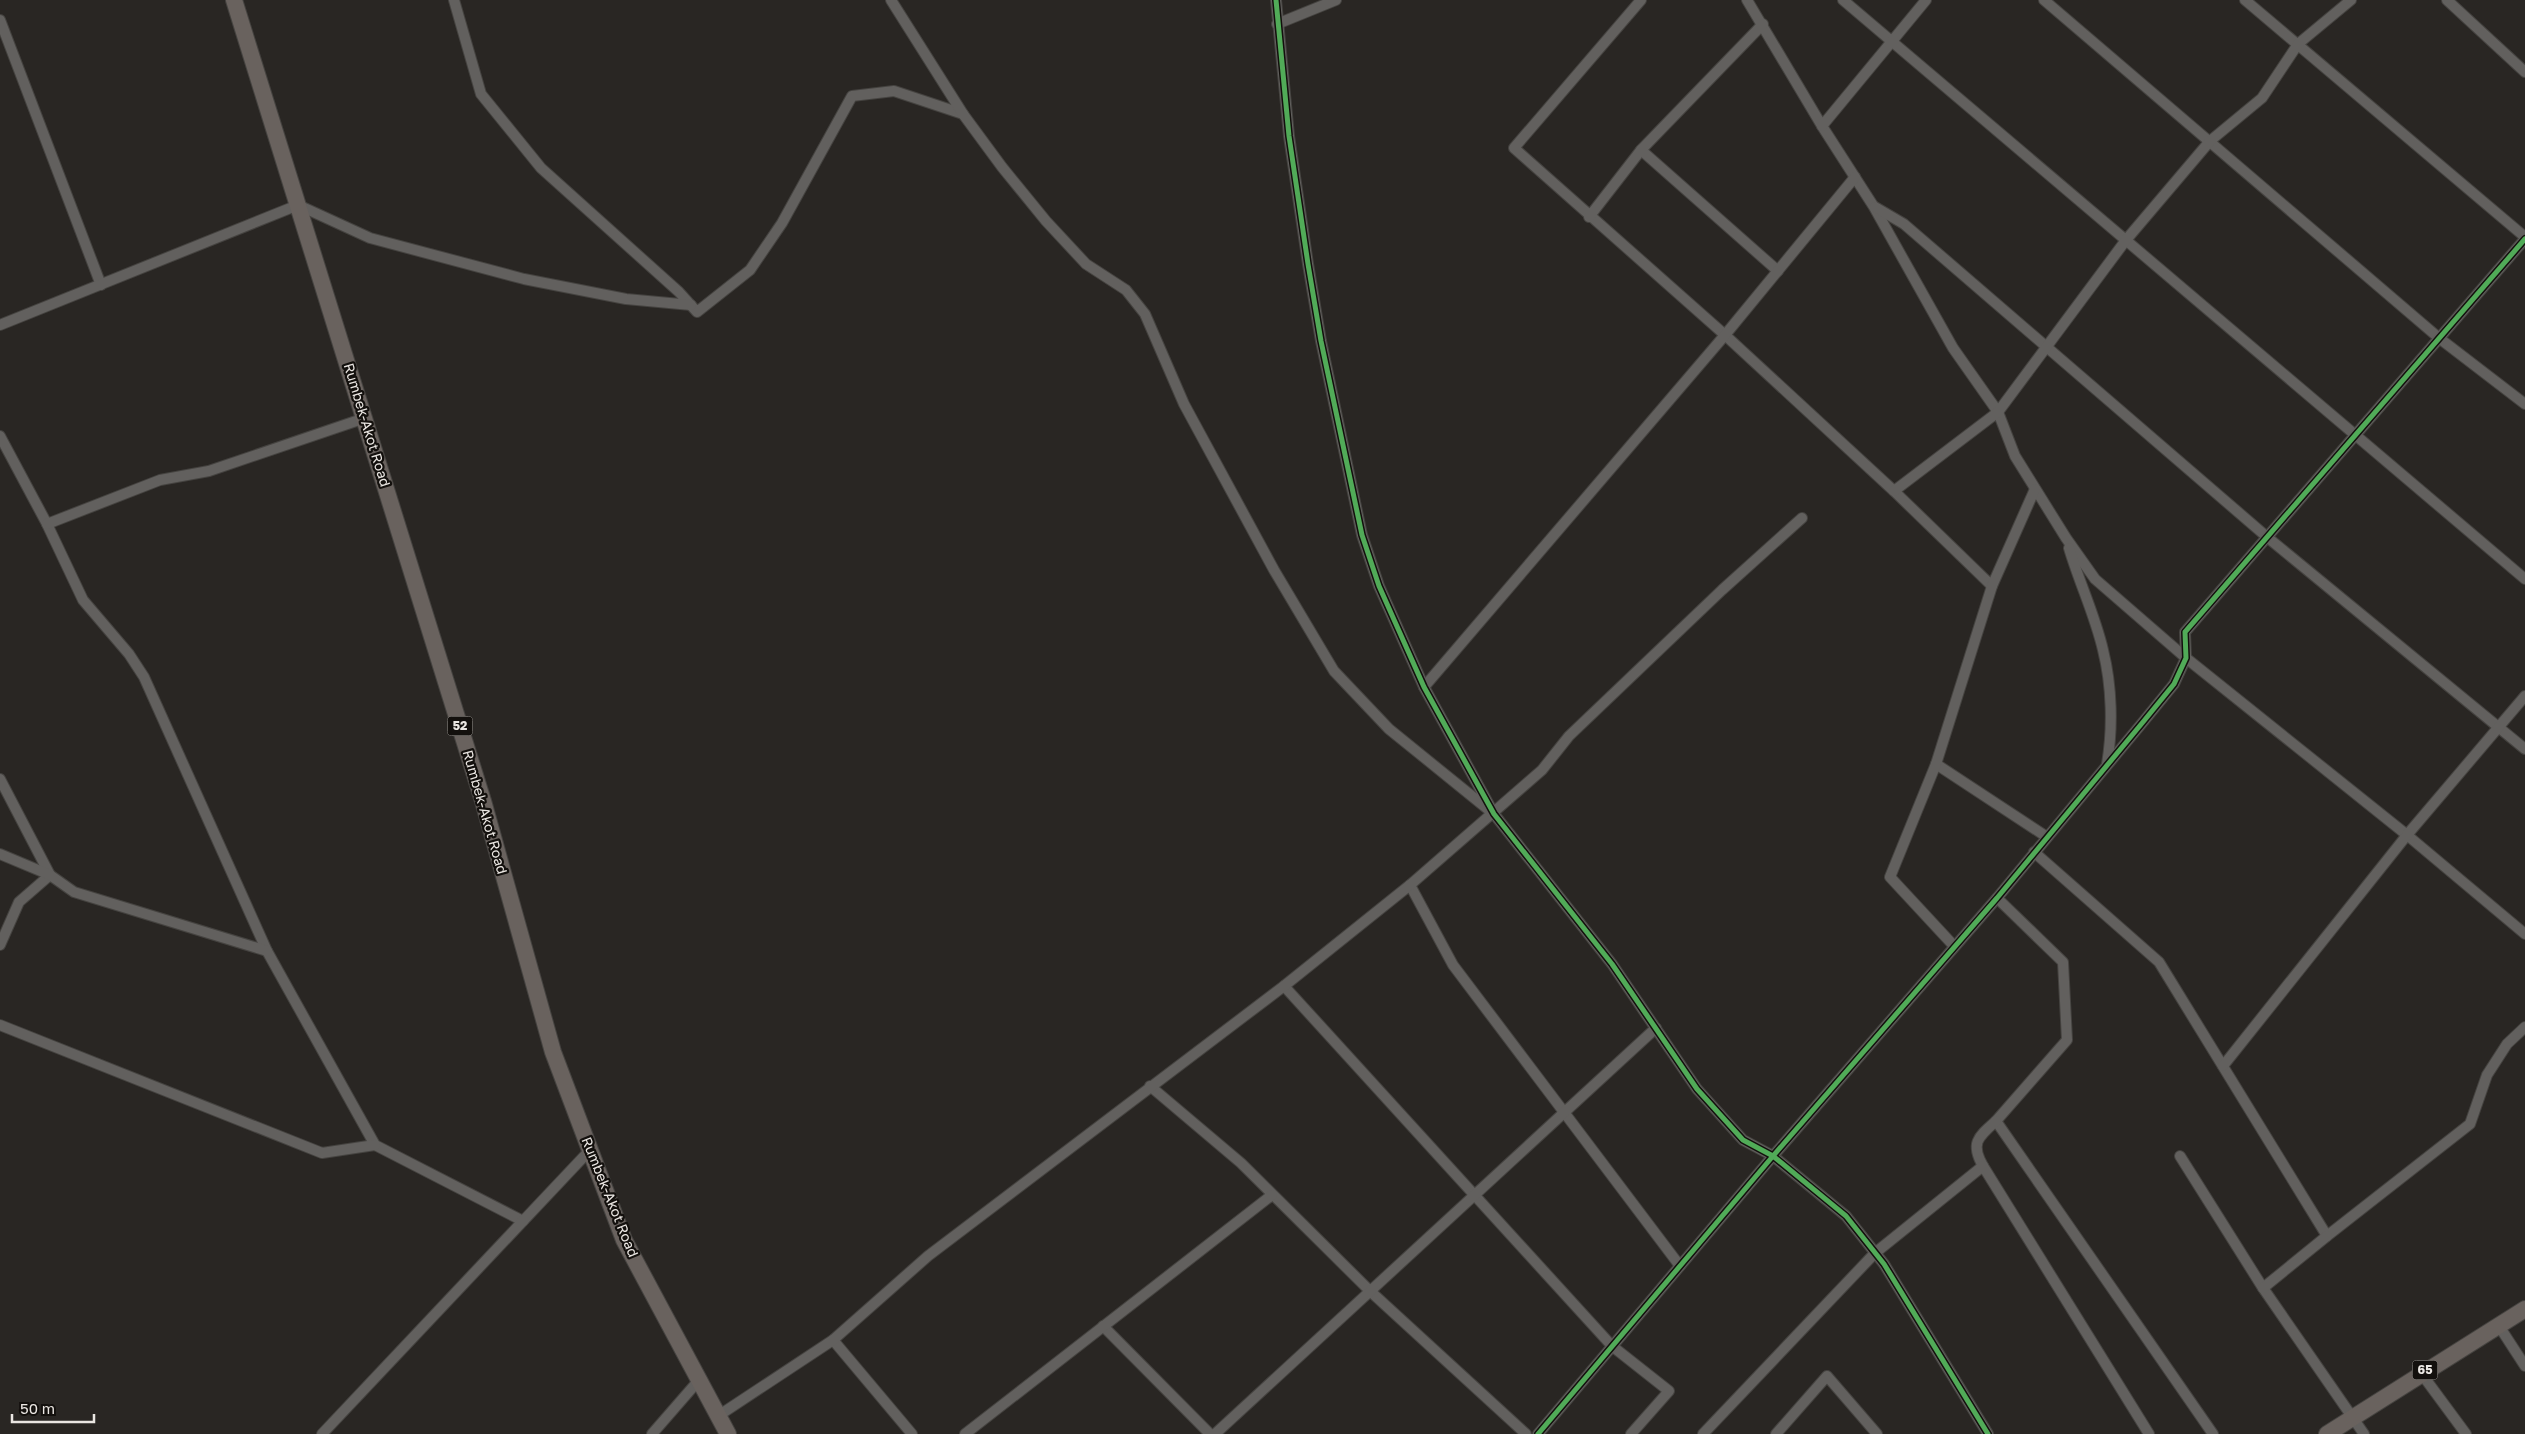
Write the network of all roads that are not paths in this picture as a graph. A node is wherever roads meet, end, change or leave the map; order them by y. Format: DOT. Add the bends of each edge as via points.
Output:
graph roads {
  1 [pos="234,0"];
  2 [pos="454,0"];
  3 [pos="891,0"];
  4 [pos="1276,0"];
  5 [pos="1336,0"];
  6 [pos="1641,0"];
  7 [pos="1747,0"];
  8 [pos="1843,0"];
  9 [pos="1926,0"];
  10 [pos="2044,0"];
  11 [pos="2245,0"];
  12 [pos="2351,0"];
  13 [pos="2447,0"];
  14 [pos="0,20"];
  15 [pos="1277,24"];
  16 [pos="1762,24"];
  17 [pos="1892,41"];
  18 [pos="2298,44"];
  19 [pos="2525,72"];
  20 [pos="963,114"];
  21 [pos="1822,126"];
  22 [pos="2210,141"];
  23 [pos="1641,150"];
  24 [pos="1855,177"];
  25 [pos="298,205"];
  26 [pos="1874,206"];
  27 [pos="1589,217"];
  28 [pos="2525,238"];
  29 [pos="2126,240"];
  30 [pos="1778,271"];
  31 [pos="101,285"];
  32 [pos="692,305"];
  33 [pos="0,326"];
  34 [pos="1725,335"];
  35 [pos="2439,338"];
  36 [pos="2046,348"];
  37 [pos="2525,404"];
  38 [pos="1998,412"];
  39 [pos="365,418"];
  40 [pos="0,436"];
  41 [pos="2354,436"];
  42 [pos="2035,489"];
  43 [pos="1894,491"];
  44 [pos="1802,518"];
  45 [pos="47,524"];
  46 [pos="2267,537"];
  47 [pos="2066,538"];
  48 [pos="2525,579"];
  49 [pos="1992,586"];
  50 [pos="2186,658"];
  51 [pos="1424,687"];
  52 [pos="2525,696"];
  53 [pos="2499,726"];
  54 [pos="2525,749"];
  55 [pos="1936,764"];
  56 [pos="2107,765"];
  57 [pos="0,779"];
  58 [pos="1494,814"];
  59 [pos="2407,835"];
  60 [pos="2046,837"];
  61 [pos="2034,852"];
  62 [pos="0,854"];
  63 [pos="50,875"];
  64 [pos="1410,885"];
  65 [pos="1997,898"];
  66 [pos="2525,934"];
  67 [pos="0,945"];
  68 [pos="1954,946"];
  69 [pos="267,951"];
  70 [pos="1284,986"];
  71 [pos="0,1025"];
  72 [pos="2525,1027"];
  73 [pos="1656,1028"];
  74 [pos="2224,1066"];
  75 [pos="1150,1086"];
  76 [pos="1563,1112"];
  77 [pos="1996,1121"];
  78 [pos="374,1146"];
  79 [pos="590,1150"];
  80 [pos="1773,1156"];
  81 [pos="2180,1156"];
  82 [pos="1984,1166"];
  83 [pos="1272,1195"];
  84 [pos="1472,1195"];
  85 [pos="523,1222"];
  86 [pos="2327,1236"];
  87 [pos="1875,1253"];
  88 [pos="1680,1266"];
  89 [pos="2263,1288"];
  90 [pos="1370,1290"];
  91 [pos="2525,1309"];
  92 [pos="1103,1326"];
  93 [pos="2498,1326"];
  94 [pos="833,1340"];
  95 [pos="1612,1346"];
  96 [pos="2525,1366"];
  97 [pos="2421,1373"];
  98 [pos="699,1380"];
  99 [pos="718,1416"];
  100 [pos="2353,1418"];
  101 [pos="322,1434"];
  102 [pos="652,1434"];
  103 [pos="728,1434"];
  104 [pos="912,1434"];
  105 [pos="965,1434"];
  106 [pos="1210,1434"];
  107 [pos="1215,1434"];
  108 [pos="1526,1434"];
  109 [pos="1538,1434"];
  110 [pos="1631,1434"];
  111 [pos="1703,1434"];
  112 [pos="1776,1434"];
  113 [pos="1876,1434"];
  114 [pos="1988,1434"];
  115 [pos="2149,1434"];
  116 [pos="2213,1434"];
  117 [pos="2327,1434"];
  118 [pos="2364,1434"];
  119 [pos="2466,1434"];
  1 -- 25 [label="main road, Rumbek-Akot Road / 52"];
  2 -- 32 [label="street" via="480,94 541,168"];
  3 -- 20 [label="street"];
  4 -- 15 [label="street"];
  5 -- 15 [label="street"];
  6 -- 27 [label="street" via="1514,148"];
  7 -- 16 [label="street"];
  8 -- 17 [label="street"];
  9 -- 17 [label="street"];
  10 -- 22 [label="street"];
  11 -- 18 [label="street"];
  12 -- 18 [label="street"];
  13 -- 19 [label="street"];
  14 -- 31 [label="street"];
  15 -- 51 [label="street" via="1290,136 1320,331 1362,536 1379,586"];
  16 -- 21 [label="street"];
  16 -- 23 [label="street"];
  17 -- 21 [label="street"];
  17 -- 29 [label="street"];
  18 -- 22 [label="street" via="2262,98"];
  18 -- 28 [label="street"];
  20 -- 32 [label="street" via="894,91 852,96 782,223 750,270 697,312"];
  20 -- 58 [label="street" via="1046,221 1086,264 1126,290 1145,314 1184,404 1274,570 1334,671 1389,729"];
  21 -- 24 [label="street"];
  22 -- 29 [label="street"];
  22 -- 35 [label="street"];
  23 -- 27 [label="street"];
  23 -- 30 [label="street"];
  24 -- 26 [label="street"];
  24 -- 30 [label="street"];
  25 -- 31 [label="street"];
  25 -- 32 [label="street" via="370,238 524,279 626,299"];
  25 -- 39 [label="main road, Rumbek-Akot Road / 52"];
  26 -- 36 [label="street" via="1904,224"];
  26 -- 38 [label="street" via="1953,348"];
  27 -- 34 [label="street"];
  28 -- 35 [label="street"];
  29 -- 36 [label="street"];
  29 -- 41 [label="street"];
  30 -- 34 [label="street"];
  31 -- 33 [label="street"];
  34 -- 43 [label="street"];
  34 -- 51 [label="street"];
  35 -- 37 [label="street"];
  35 -- 41 [label="street"];
  36 -- 38 [label="street"];
  36 -- 46 [label="street"];
  38 -- 42 [label="street" via="2014,456"];
  38 -- 43 [label="street"];
  39 -- 45 [label="street" via="209,471 160,480"];
  39 -- 79 [label="main road, Rumbek-Akot Road / 52" via="482,800 553,1052"];
  40 -- 45 [label="street"];
  41 -- 46 [label="street"];
  41 -- 48 [label="street"];
  42 -- 47 [label="street"];
  42 -- 49 [label="street"];
  43 -- 49 [label="street"];
  44 -- 58 [label="street" via="1569,736 1542,770"];
  45 -- 69 [label="street" via="83,600 129,654 144,677"];
  46 -- 50 [label="street" via="2185,632"];
  46 -- 53 [label="street"];
  47 -- 50 [label="street" via="2095,579"];
  47 -- 56 [label="street" via="2103,650 2111,739"];
  49 -- 55 [label="street"];
  50 -- 56 [label="street" via="2174,684"];
  50 -- 59 [label="street"];
  51 -- 58 [label="street"];
  52 -- 53 [label="street"];
  53 -- 54 [label="street"];
  53 -- 59 [label="street"];
  55 -- 60 [label="street"];
  55 -- 68 [label="street" via="1890,877"];
  56 -- 60 [label="street"];
  57 -- 63 [label="street"];
  58 -- 64 [label="street"];
  58 -- 73 [label="street" via="1612,964"];
  59 -- 66 [label="street"];
  59 -- 74 [label="street"];
  60 -- 61 [label="street"];
  61 -- 65 [label="street"];
  61 -- 74 [label="street" via="2160,962"];
  62 -- 63 [label="street"];
  63 -- 67 [label="street" via="19,902"];
  63 -- 69 [label="street" via="74,892"];
  64 -- 70 [label="street"];
  64 -- 76 [label="street" via="1454,965"];
  65 -- 68 [label="street"];
  65 -- 77 [label="street" via="2062,962 2067,1040"];
  68 -- 80 [label="street"];
  69 -- 78 [label="street"];
  70 -- 75 [label="street"];
  70 -- 84 [label="street"];
  71 -- 78 [label="street" via="322,1152"];
  72 -- 86 [label="street" via="2507,1044 2487,1075 2470,1124"];
  73 -- 76 [label="street"];
  73 -- 80 [label="street" via="1698,1089 1743,1140"];
  74 -- 86 [label="street"];
  75 -- 83 [label="street" via="1240,1163"];
  75 -- 94 [label="street" via="928,1256"];
  76 -- 84 [label="street"];
  76 -- 88 [label="street"];
  77 -- 82 [label="street" via="1976,1143 1976,1153"];
  77 -- 116 [label="street"];
  78 -- 85 [label="street"];
  79 -- 85 [label="street"];
  79 -- 98 [label="main road, Rumbek-Akot Road / 52" via="624,1240"];
  80 -- 87 [label="street" via="1846,1216"];
  80 -- 88 [label="street"];
  81 -- 89 [label="street"];
  82 -- 87 [label="street"];
  82 -- 115 [label="street"];
  83 -- 90 [label="street"];
  83 -- 92 [label="street"];
  84 -- 90 [label="street"];
  84 -- 95 [label="street"];
  85 -- 101 [label="street"];
  86 -- 89 [label="street"];
  87 -- 111 [label="street"];
  87 -- 114 [label="street"];
  88 -- 95 [label="street"];
  89 -- 100 [label="street"];
  90 -- 107 [label="street"];
  90 -- 108 [label="street"];
  91 -- 93 [label="main road, 65"];
  92 -- 105 [label="street"];
  92 -- 106 [label="street"];
  93 -- 96 [label="street"];
  93 -- 97 [label="main road, 65"];
  94 -- 99 [label="street"];
  94 -- 104 [label="street"];
  95 -- 109 [label="street"];
  95 -- 110 [label="street" via="1669,1391"];
  97 -- 100 [label="main road, 65"];
  97 -- 119 [label="street"];
  98 -- 99 [label="main road, Rumbek-Akot Road / 52"];
  98 -- 102 [label="street"];
  99 -- 103 [label="main road, Rumbek-Akot Road / 52"];
  100 -- 117 [label="main road, 65"];
  100 -- 118 [label="street"];
  112 -- 113 [label="street" via="1827,1376"];
}
